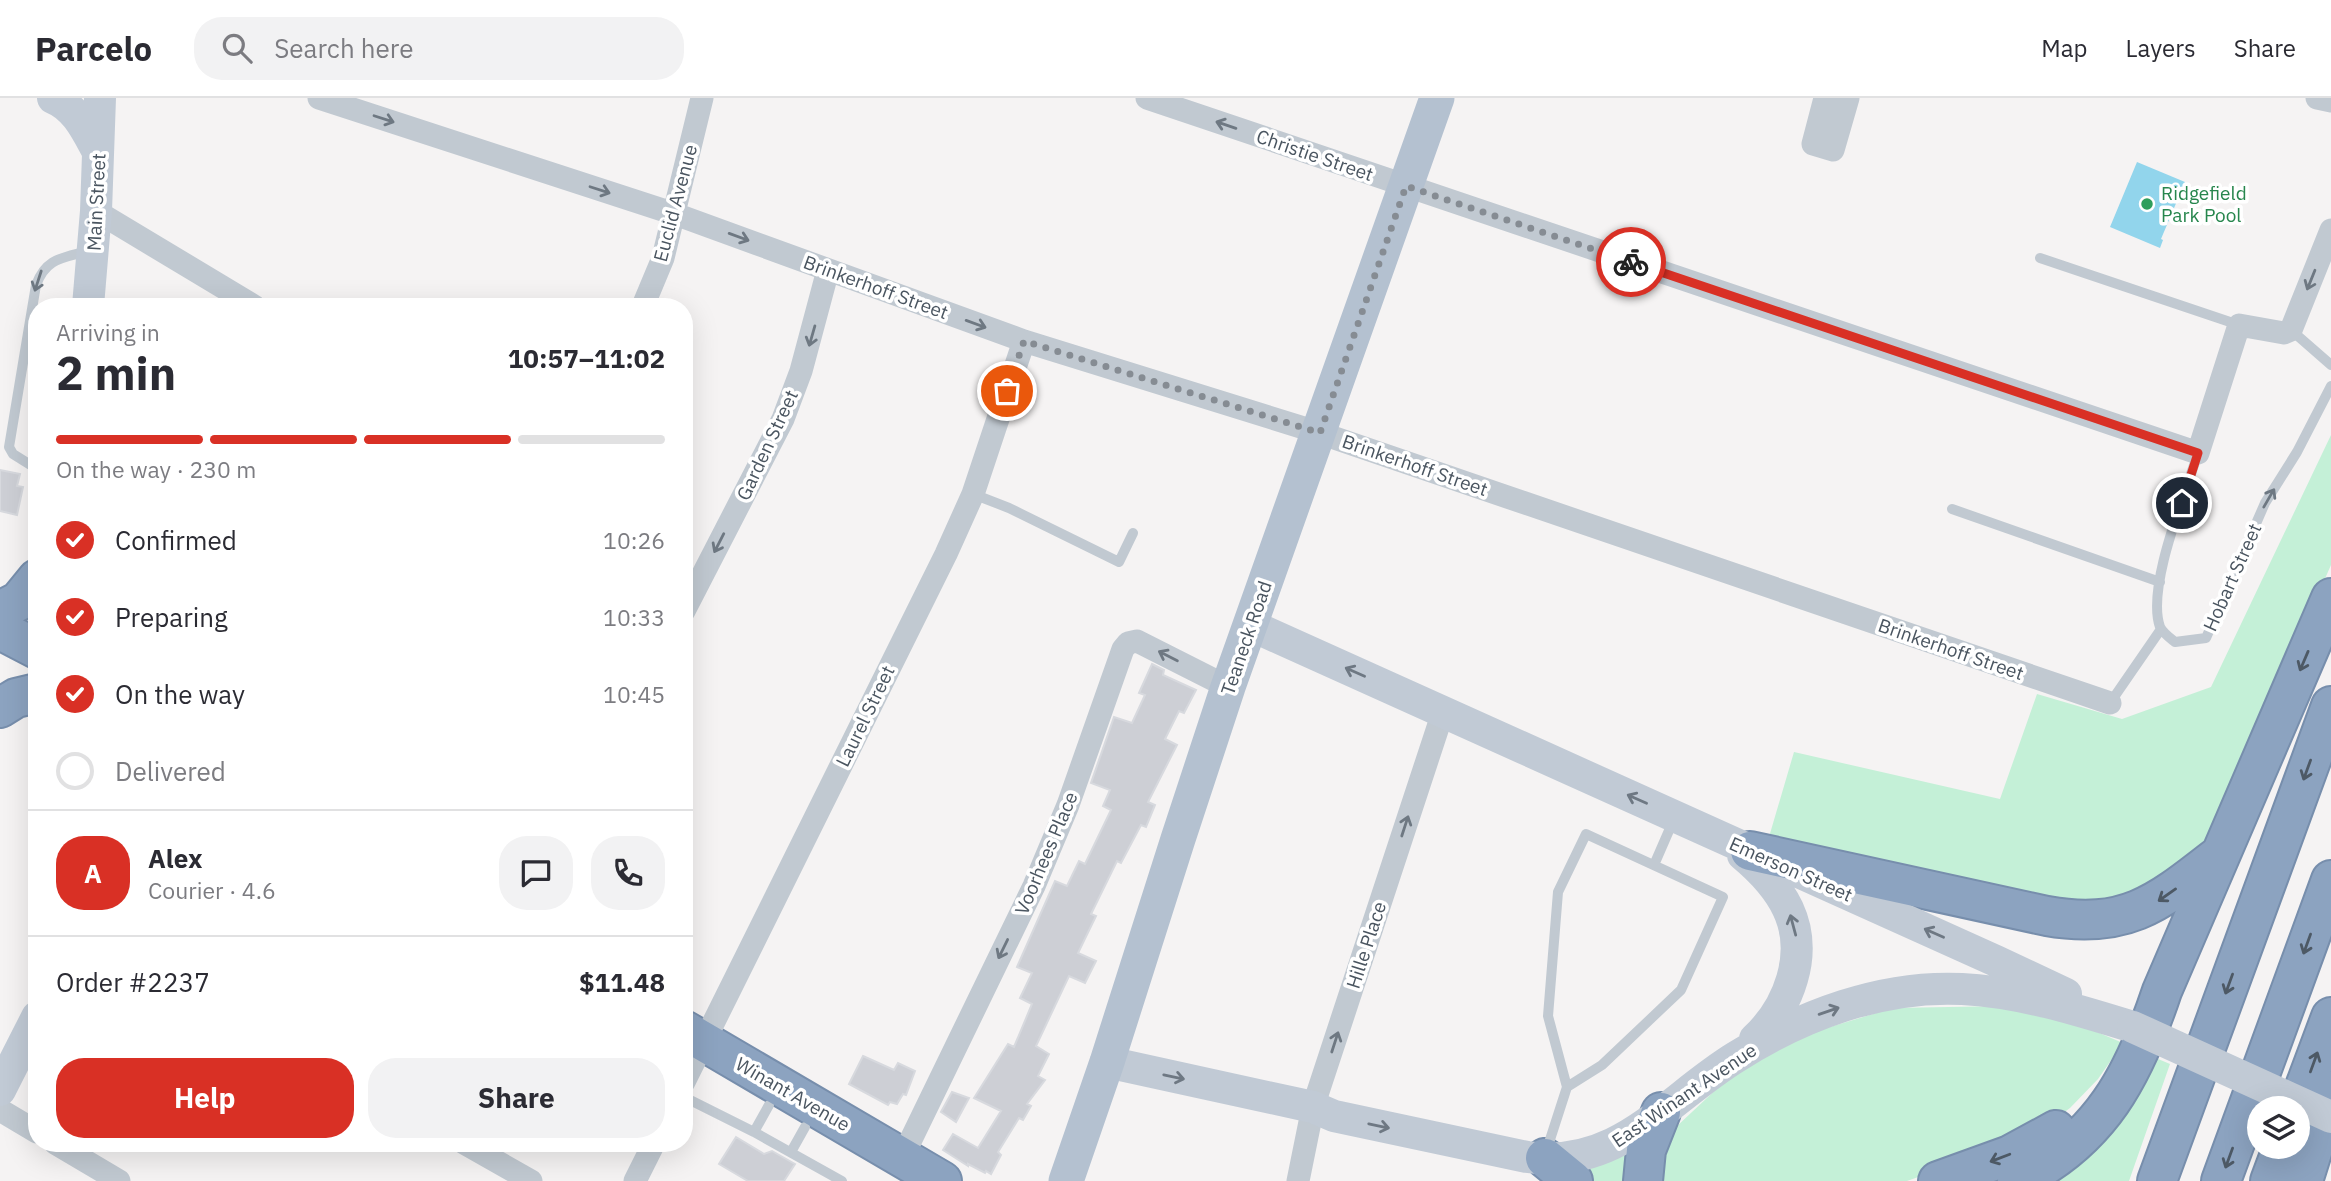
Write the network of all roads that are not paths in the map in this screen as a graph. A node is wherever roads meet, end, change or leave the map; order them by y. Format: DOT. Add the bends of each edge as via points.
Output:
graph roads {
  1 [pos="53,98"];
  2 [pos="100,98"];
  3 [pos="319,98"];
  4 [pos="702,98"];
  5 [pos="1147,98"];
  6 [pos="1437,98"];
  7 [pos="1825,98"];
  8 [pos="1848,98"];
  9 [pos="2317,98"];
  10 [pos="2331,101"];
  11 [pos="98,152"];
  12 [pos="1406,186"];
  13 [pos="96,211"];
  14 [pos="675,214"];
  15 [pos="2331,230"];
  16 [pos="94,250"];
  17 [pos="2040,258"];
  18 [pos="828,270"];
  19 [pos="34,298"];
  20 [pos="89,298"];
  21 [pos="241,298"];
  22 [pos="646,298"];
  23 [pos="2239,325"];
  24 [pos="2291,330"];
  25 [pos="28,333"];
  26 [pos="1024,341"];
  27 [pos="2331,365"];
  28 [pos="2331,386"];
  29 [pos="1320,433"];
  30 [pos="2198,453"];
  31 [pos="28,463"];
  32 [pos="973,494"];
  33 [pos="1952,509"];
  34 [pos="1133,533"];
  35 [pos="2160,582"];
  36 [pos="28,590"];
  37 [pos="693,594"];
  38 [pos="2331,598"];
  39 [pos="0,611"];
  40 [pos="1250,625"];
  41 [pos="2161,629"];
  42 [pos="0,630"];
  43 [pos="28,644"];
  44 [pos="0,657"];
  45 [pos="28,671"];
  46 [pos="1228,687"];
  47 [pos="28,695"];
  48 [pos="2110,703"];
  49 [pos="2331,706"];
  50 [pos="0,708"];
  51 [pos="1443,712"];
  52 [pos="1675,816"];
  53 [pos="1734,844"];
  54 [pos="2221,853"];
  55 [pos="1654,865"];
  56 [pos="2331,880"];
  57 [pos="2162,991"];
  58 [pos="2331,1017"];
  59 [pos="2133,1027"];
  60 [pos="28,1035"];
  61 [pos="693,1053"];
  62 [pos="1107,1062"];
  63 [pos="693,1063"];
  64 [pos="693,1064"];
  65 [pos="1724,1064"];
  66 [pos="1567,1087"];
  67 [pos="0,1090"];
  68 [pos="2331,1091"];
  69 [pos="2301,1096"];
  70 [pos="1313,1107"];
  71 [pos="0,1110"];
  72 [pos="1661,1112"];
  73 [pos="2331,1117"];
  74 [pos="28,1127"];
  75 [pos="798,1139"];
  76 [pos="70,1152"];
  77 [pos="480,1152"];
  78 [pos="650,1152"];
  79 [pos="2278,1159"];
  80 [pos="900,1169"];
  81 [pos="1559,1170"];
  82 [pos="119,1181"];
  83 [pos="531,1181"];
  84 [pos="635,1181"];
  85 [pos="842,1181"];
  86 [pos="942,1181"];
  87 [pos="1066,1181"];
  88 [pos="1298,1181"];
  89 [pos="1643,1181"];
  90 [pos="1938,1181"];
  91 [pos="2017,1181"];
  92 [pos="2157,1181"];
  93 [pos="2221,1181"];
  94 [pos="2270,1181"];
  95 [pos="2303,1181"];
  1 -- 11 [label="main road" via="82,123"];
  2 -- 11 [label="main road, Main Street"];
  3 -- 14 [label="street, Brinkerhoff Street, one-way"];
  4 -- 14 [label="street, Euclid Avenue"];
  12 -- 5 [label="street, Christie Street, one-way"];
  6 -- 12 [label="main road, Teaneck Road"];
  7 -- 8 [label="street" via="1823,147"];
  9 -- 10 [label="street"];
  11 -- 13 [label="main road, Main Street"];
  12 -- 29 [label="main road, Teaneck Road"];
  12 -- 30 [label="street, Christie Street"];
  13 -- 16 [label="main road, Main Street"];
  13 -- 21 [label="street"];
  14 -- 18 [label="street, Brinkerhoff Street, one-way"];
  14 -- 22 [label="street, Euclid Avenue"];
  15 -- 24 [label="street, one-way"];
  16 -- 19 [label="lane, one-way" via="52,262 42,270"];
  16 -- 20 [label="main road, Main Street"];
  17 -- 23 [label="lane"];
  18 -- 26 [label="street, Brinkerhoff Street, one-way"];
  18 -- 37 [label="street, Garden Street, one-way" via="802,371 783,419"];
  23 -- 24 [label="street" via="2284,333"];
  23 -- 30 [label="street"];
  24 -- 27 [label="lane"];
  25 -- 31 [label="lane, one-way" via="9,446"];
  26 -- 29 [label="street, Brinkerhoff Street"];
  26 -- 32 [label="street, Laurel Street"];
  41 -- 28 [label="lane, Hobart Street, one-way" via="2175,642 2206,638 2264,503"];
  29 -- 40 [label="main road, Teaneck Road"];
  29 -- 48 [label="street, Brinkerhoff Street"];
  30 -- 35 [label="lane"];
  32 -- 34 [label="lane" via="1119,562"];
  32 -- 61 [label="street, Laurel Street"];
  33 -- 35 [label="lane"];
  35 -- 41 [label="lane" via="2156,602"];
  36 -- 39 [label="highway"];
  38 -- 54 [label="highway, one-way"];
  40 -- 46 [label="main road, Teaneck Road"];
  51 -- 40 [label="main road, Emerson Street, one-way"];
  41 -- 48 [label="lane"];
  42 -- 43 [label="highway"];
  44 -- 45 [label="highway"];
  46 -- 62 [label="main road, Teaneck Road"];
  46 -- 80 [label="street, Voorhees Place, one-way" via="1138,641 1122,649 1068,805 1034,886"];
  47 -- 50 [label="highway"];
  49 -- 92 [label="highway, one-way"];
  52 -- 51 [label="main road, Emerson Street, one-way"];
  70 -- 51 [label="street, Hille Place, one-way"];
  52 -- 53 [label="main road, Emerson Street"];
  52 -- 55 [label="lane"];
  54 -- 53 [label="highway, one-way" via="2149,906 2107,919 2077,921"];
  59 -- 53 [label="main road, Emerson Street, one-way"];
  65 -- 53 [label="main road, one-way" via="1764,1031 1779,1011 1789,990 1797,951 1792,918 1776,890"];
  54 -- 57 [label="highway"];
  55 -- 66 [label="lane" via="1723,897 1681,990 1602,1065"];
  55 -- 66 [label="lane" via="1586,834 1558,892 1548,1016"];
  56 -- 93 [label="highway, one-way"];
  57 -- 90 [label="highway, one-way" via="2116,1069 2077,1114 2027,1147"];
  57 -- 91 [label="highway" via="2137,1059 2105,1111 2058,1157"];
  69 -- 58 [label="highway, one-way"];
  65 -- 59 [label="main road, East Winant Avenue, one-way" via="1805,1020 1867,1000 1930,989 1996,993"];
  59 -- 73 [label="main road, Emerson Street, bridge"];
  60 -- 67 [label="main road"];
  62 -- 70 [label="main road, East Winant Avenue, one-way"];
  62 -- 87 [label="main road, Teaneck Road"];
  63 -- 80 [label="highway, Winant Avenue"];
  64 -- 75 [label="highway, Winant Avenue" via="762,1119"];
  65 -- 72 [label="main road, East Winant Avenue"];
  66 -- 81 [label="lane"];
  68 -- 95 [label="highway"];
  70 -- 81 [label="main road, East Winant Avenue, one-way" via="1334,1116 1527,1157"];
  70 -- 88 [label="street, Hille Place"];
  71 -- 74 [label="street"];
  72 -- 81 [label="main road, East Winant Avenue" via="1631,1135 1572,1157"];
  72 -- 89 [label="highway" via="1646,1150"];
  75 -- 80 [label="highway, Winant Avenue"];
  75 -- 85 [label="lane"];
  76 -- 82 [label="street"];
  77 -- 83 [label="street"];
  78 -- 84 [label="street"];
  79 -- 94 [label="highway"];
  80 -- 86 [label="highway"];
}
